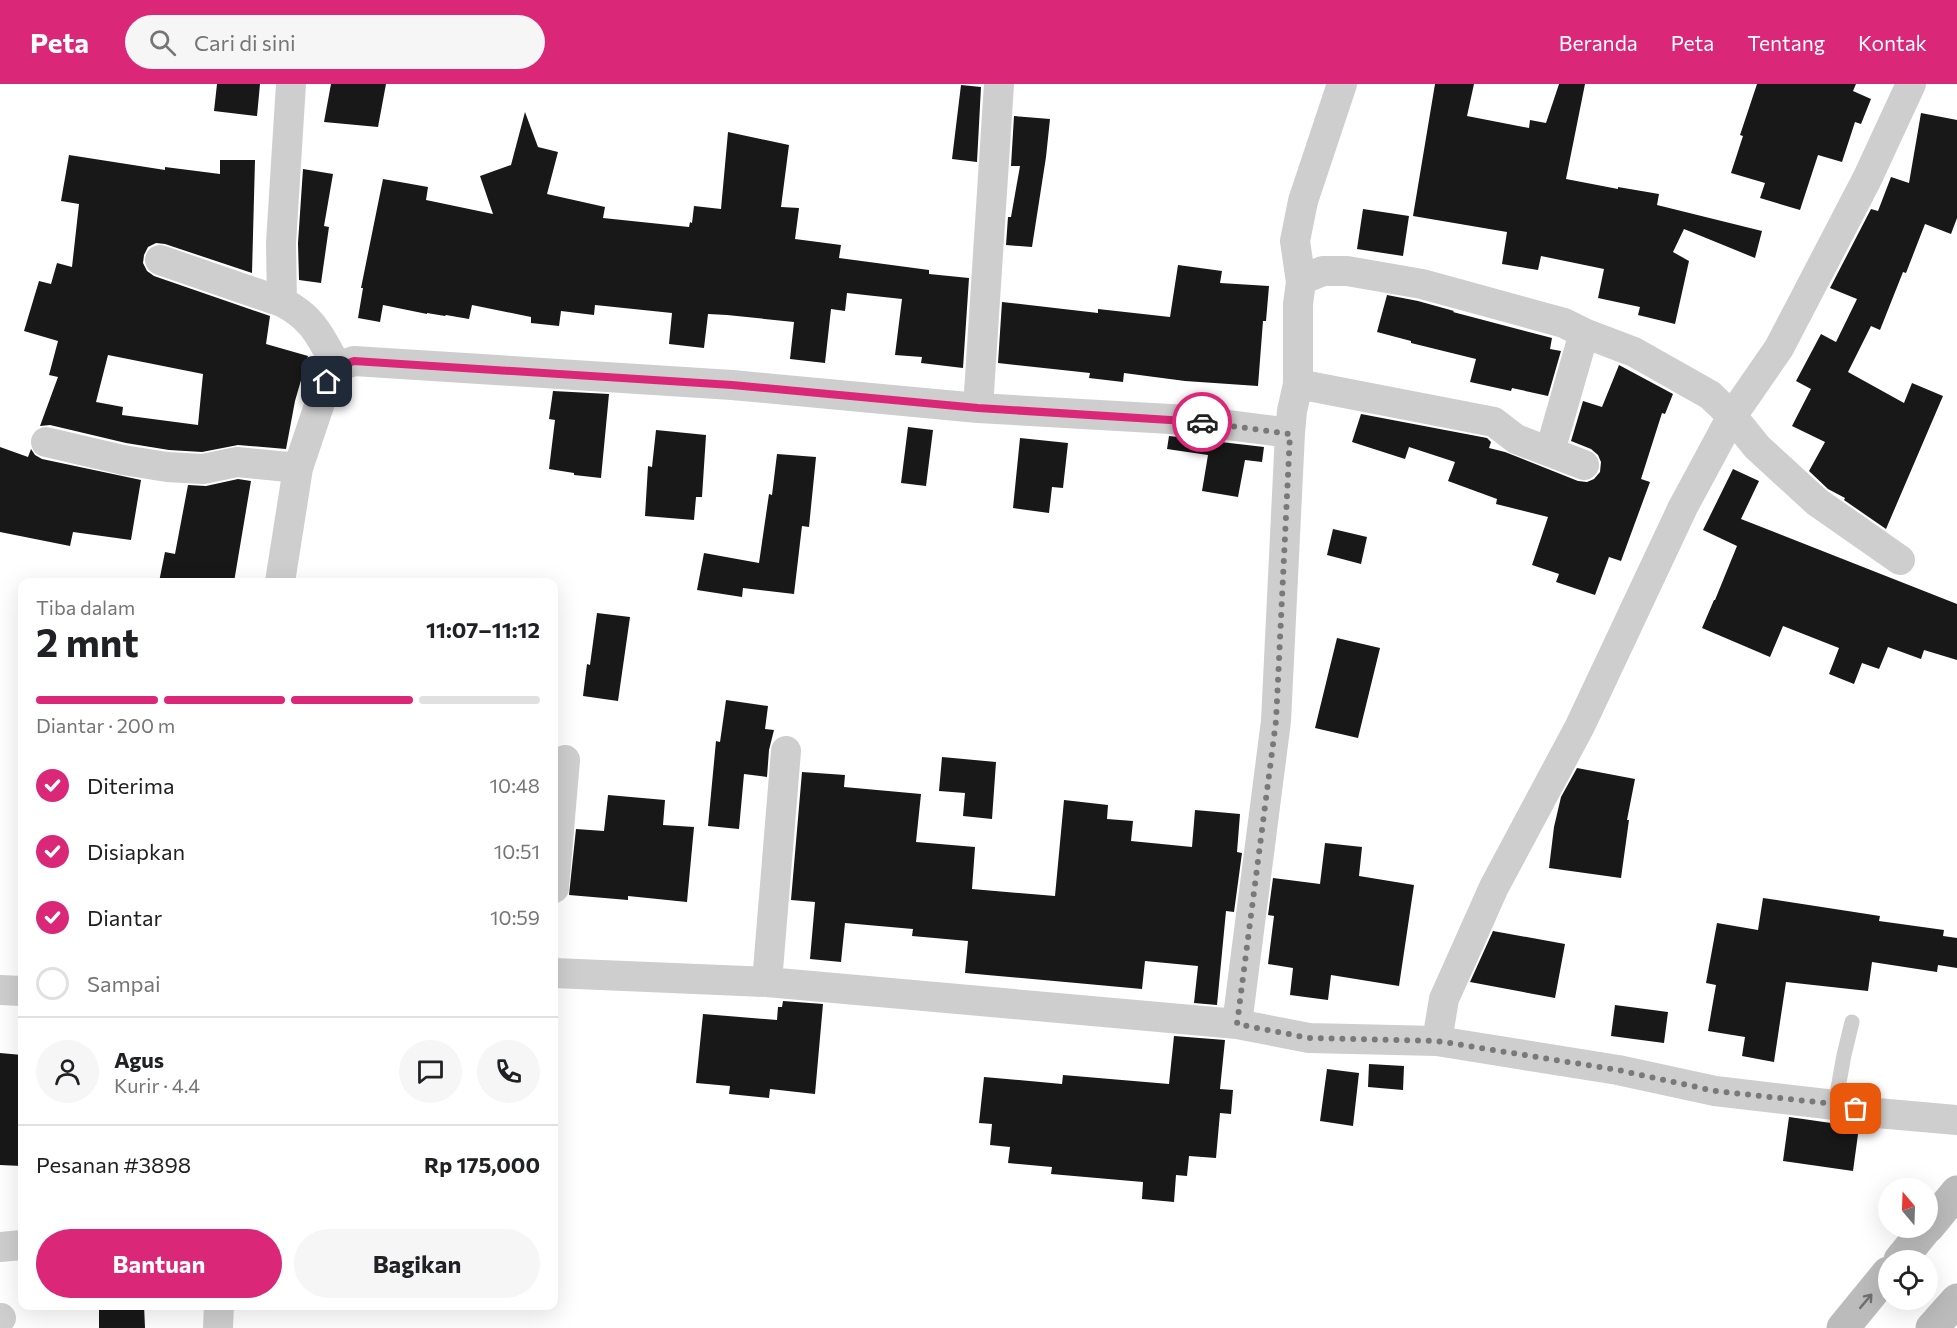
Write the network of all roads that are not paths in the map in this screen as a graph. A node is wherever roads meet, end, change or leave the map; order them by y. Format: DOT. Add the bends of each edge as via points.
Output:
graph roads {
  1 [pos="291,84"];
  2 [pos="999,84"];
  3 [pos="1342,84"];
  4 [pos="1911,84"];
  5 [pos="160,260"];
  6 [pos="1301,282"];
  7 [pos="282,302"];
  8 [pos="1584,333"];
  9 [pos="337,367"];
  10 [pos="1298,384"];
  11 [pos="978,408"];
  12 [pos="1732,416"];
  13 [pos="1290,434"];
  14 [pos="46,442"];
  15 [pos="1550,452"];
  16 [pos="1584,465"];
  17 [pos="298,468"];
  18 [pos="1900,560"];
  19 [pos="281,578"];
  20 [pos="786,752"];
  21 [pos="565,760"];
  22 [pos="558,841"];
  23 [pos="558,973"];
  24 [pos="767,982"];
  25 [pos="0,990"];
  26 [pos="18,991"];
  27 [pos="1852,1022"];
  28 [pos="1237,1024"];
  29 [pos="1437,1041"];
  30 [pos="1835,1104"];
  31 [pos="1957,1120"];
  32 [pos="1957,1192"];
  33 [pos="1938,1214"];
  34 [pos="1918,1238"];
  35 [pos="18,1245"];
  36 [pos="0,1247"];
  37 [pos="1908,1250"];
  38 [pos="1878,1285"];
  39 [pos="1957,1300"];
  40 [pos="219,1310"];
  41 [pos="218,1328"];
  42 [pos="1843,1328"];
  43 [pos="1932,1328"];
  1 -- 7 [label="street" via="281,243"];
  2 -- 11 [label="street"];
  3 -- 6 [label="street" via="1303,201 1295,241"];
  4 -- 12 [label="street" via="1867,179 1779,348"];
  5 -- 7 [label="street"];
  6 -- 8 [label="street" via="1323,271 1347,271 1422,284 1564,323"];
  6 -- 10 [label="street"];
  7 -- 9 [label="street" via="317,329"];
  8 -- 12 [label="street" via="1634,352 1710,394"];
  8 -- 15 [label="street"];
  9 -- 11 [label="street" via="354,361 732,385"];
  9 -- 17 [label="street" via="327,382"];
  10 -- 13 [label="street"];
  10 -- 15 [label="street" via="1494,422 1516,439"];
  11 -- 13 [label="street" via="1188,420"];
  12 -- 18 [label="street" via="1757,447 1817,502"];
  12 -- 29 [label="street" via="1683,507 1580,726 1494,887 1444,999"];
  13 -- 28 [label="street" via="1276,721"];
  14 -- 17 [label="street" via="166,467 203,469 237,462"];
  15 -- 16 [label="street"];
  17 -- 19 [label="street"];
  20 -- 24 [label="street"];
  21 -- 22 [label="street"];
  23 -- 24 [label="street"];
  24 -- 28 [label="street"];
  25 -- 26 [label="street"];
  27 -- 30 [label="lane"];
  28 -- 29 [label="street" via="1309,1038"];
  29 -- 30 [label="street" via="1618,1070 1715,1091"];
  30 -- 31 [label="street" via="1877,1113"];
  32 -- 33 [label="main road"];
  34 -- 37 [label="main road"];
  35 -- 36 [label="street"];
  42 -- 38 [label="main road, one-way"];
  39 -- 43 [label="main road"];
  40 -- 41 [label="street"];
}
